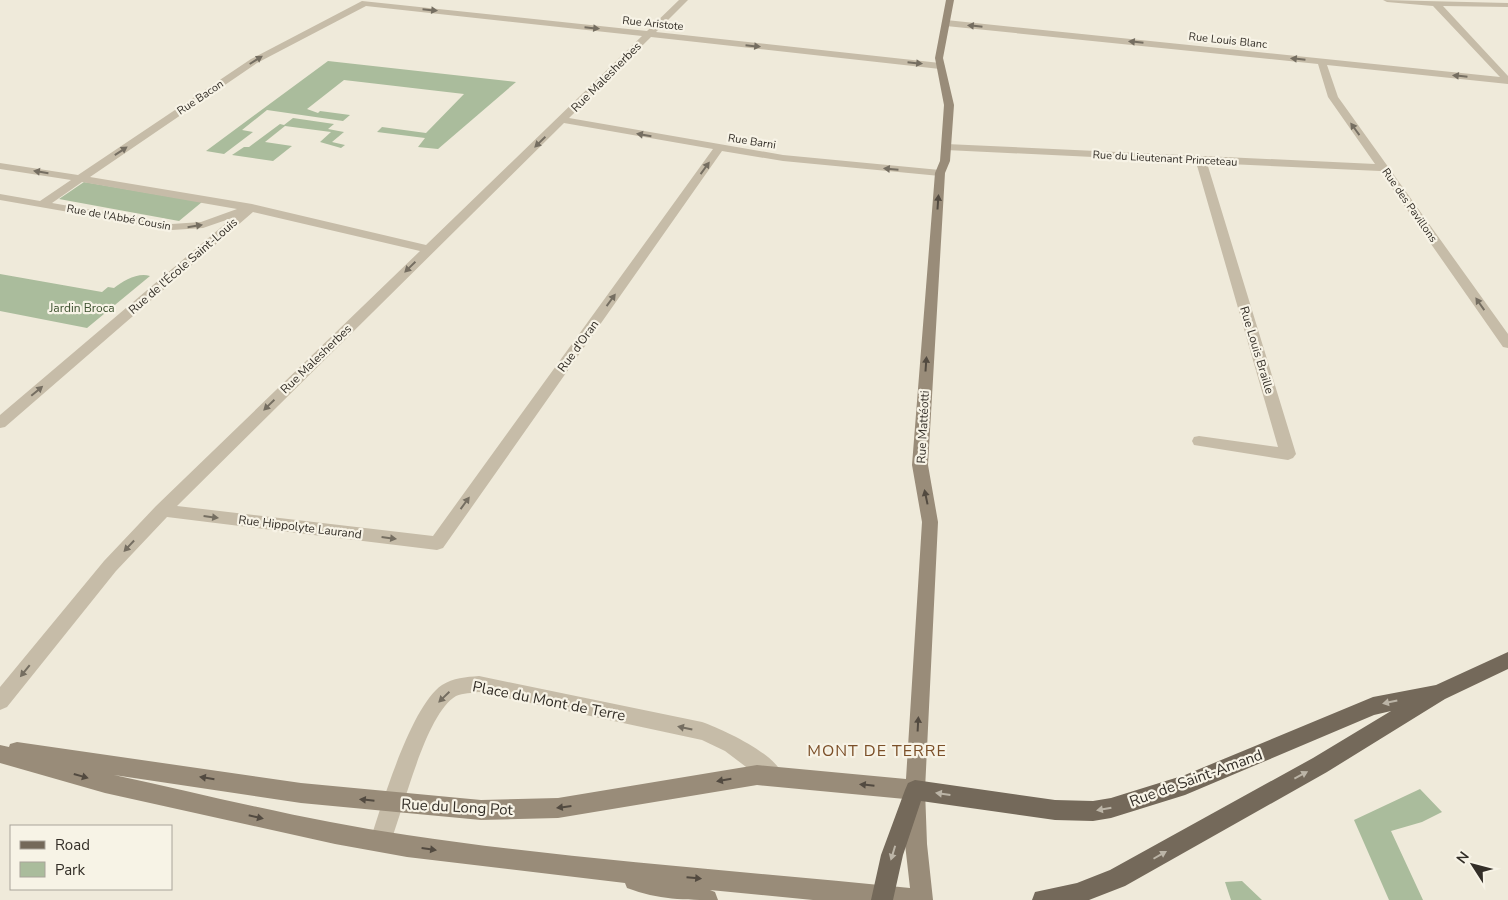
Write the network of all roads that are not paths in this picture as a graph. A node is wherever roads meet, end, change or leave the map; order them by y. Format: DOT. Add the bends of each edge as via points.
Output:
graph roads {
  1 [pos="684,0"];
  2 [pos="950,0"];
  3 [pos="1386,0"];
  4 [pos="1434,2"];
  5 [pos="364,3"];
  6 [pos="1508,5"];
  7 [pos="946,23"];
  8 [pos="650,34"];
  9 [pos="1321,61"];
  10 [pos="940,66"];
  11 [pos="1508,81"];
  12 [pos="562,120"];
  13 [pos="946,147"];
  14 [pos="719,148"];
  15 [pos="1201,160"];
  16 [pos="0,166"];
  17 [pos="1384,168"];
  18 [pos="940,173"];
  19 [pos="81,178"];
  20 [pos="0,197"];
  21 [pos="43,204"];
  22 [pos="252,207"];
  23 [pos="428,249"];
  24 [pos="1508,344"];
  25 [pos="0,423"];
  26 [pos="1199,441"];
  27 [pos="162,510"];
  28 [pos="437,543"];
  29 [pos="1508,660"];
  30 [pos="1438,693"];
  31 [pos="0,701"];
  32 [pos="0,748"];
  33 [pos="0,754"];
  34 [pos="773,775"];
  35 [pos="915,790"];
  36 [pos="393,803"];
  37 [pos="381,841"];
  38 [pos="593,869"];
  39 [pos="1117,878"];
  40 [pos="883,898"];
  41 [pos="707,900"];
  42 [pos="916,900"];
  43 [pos="922,900"];
  44 [pos="1043,900"];
  45 [pos="1096,900"];
  1 -- 8 [label="street, Rue Malesherbes"];
  2 -- 7 [label="street, Rue Mattéotti"];
  3 -- 4 [label="street"];
  4 -- 6 [label="street"];
  4 -- 11 [label="street"];
  5 -- 8 [label="street, Rue Aristote, one-way"];
  19 -- 5 [label="street, Rue Bacon, one-way" via="254,61"];
  9 -- 7 [label="street, Rue Louis Blanc, one-way"];
  7 -- 10 [label="street, Rue Mattéotti"];
  8 -- 10 [label="street, Rue Aristote, one-way"];
  8 -- 12 [label="street, Rue Malesherbes"];
  11 -- 9 [label="street, Rue Louis Blanc, one-way"];
  17 -- 9 [label="street, Rue des Pavillons, one-way" via="1333,97"];
  10 -- 13 [label="street, Rue Mattéotti" via="949,105"];
  14 -- 12 [label="street, Rue Barni, one-way"];
  12 -- 23 [label="street, Rue Malesherbes, one-way"];
  13 -- 15 [label="street, Rue du Lieutenant Princeteau"];
  13 -- 18 [label="street, Rue Mattéotti"];
  18 -- 14 [label="street, Rue Barni, one-way" via="800,160"];
  28 -- 14 [label="street, Rue d'Oran, one-way"];
  15 -- 17 [label="street, Rue du Lieutenant Princeteau"];
  15 -- 26 [label="street, Rue Louis Braille" via="1288,454"];
  19 -- 16 [label="street, one-way"];
  24 -- 17 [label="street, Rue des Pavillons, one-way"];
  35 -- 18 [label="street, Rue Mattéotti, one-way" via="930,522 920,465"];
  19 -- 21 [label="street, Rue Bacon"];
  19 -- 22 [label="street"];
  20 -- 21 [label="street, Rue de l'Abbé Cousin"];
  21 -- 22 [label="street, Rue de l'Abbé Cousin, one-way" via="172,227 203,225"];
  22 -- 23 [label="street"];
  25 -- 22 [label="street, Rue de l'École Saint-Louis, one-way"];
  23 -- 27 [label="street, Rue Malesherbes, one-way"];
  27 -- 28 [label="street, Rue Hippolyte Laurand, one-way"];
  27 -- 31 [label="street, Rue Malesherbes, one-way" via="110,566"];
  29 -- 30 [label="main road, Rue de Saint-Amand"];
  30 -- 35 [label="main road, Rue de Saint-Amand, one-way" via="1373,706 1184,785 1130,803 1087,811 1056,810"];
  39 -- 30 [label="main road, Rue de Saint-Amand, one-way" via="1320,765"];
  36 -- 32 [label="street, Rue du Long Pot, one-way" via="301,793"];
  33 -- 37 [label="street, one-way" via="105,783 335,834"];
  35 -- 34 [label="street, Rue du Long Pot, one-way"];
  34 -- 36 [label="street, Rue du Long Pot, one-way" via="726,779 558,808 481,810"];
  34 -- 36 [label="street, Place du Mont de Terre, one-way" via="746,752 702,731 479,684 463,685 448,692 434,707 424,724"];
  35 -- 40 [label="main road, Rue Mattéotti, one-way" via="894,850"];
  35 -- 43 [label="street, Rue Mattéotti"];
  36 -- 37 [label="street, Place du Mont de Terre"];
  37 -- 38 [label="street, one-way"];
  38 -- 40 [label="street, one-way"];
  38 -- 41 [label="street"];
  39 -- 44 [label="main road, Rue de Saint-Amand" via="1077,894"];
  39 -- 45 [label="main road"];
  40 -- 42 [label="street"];
}
